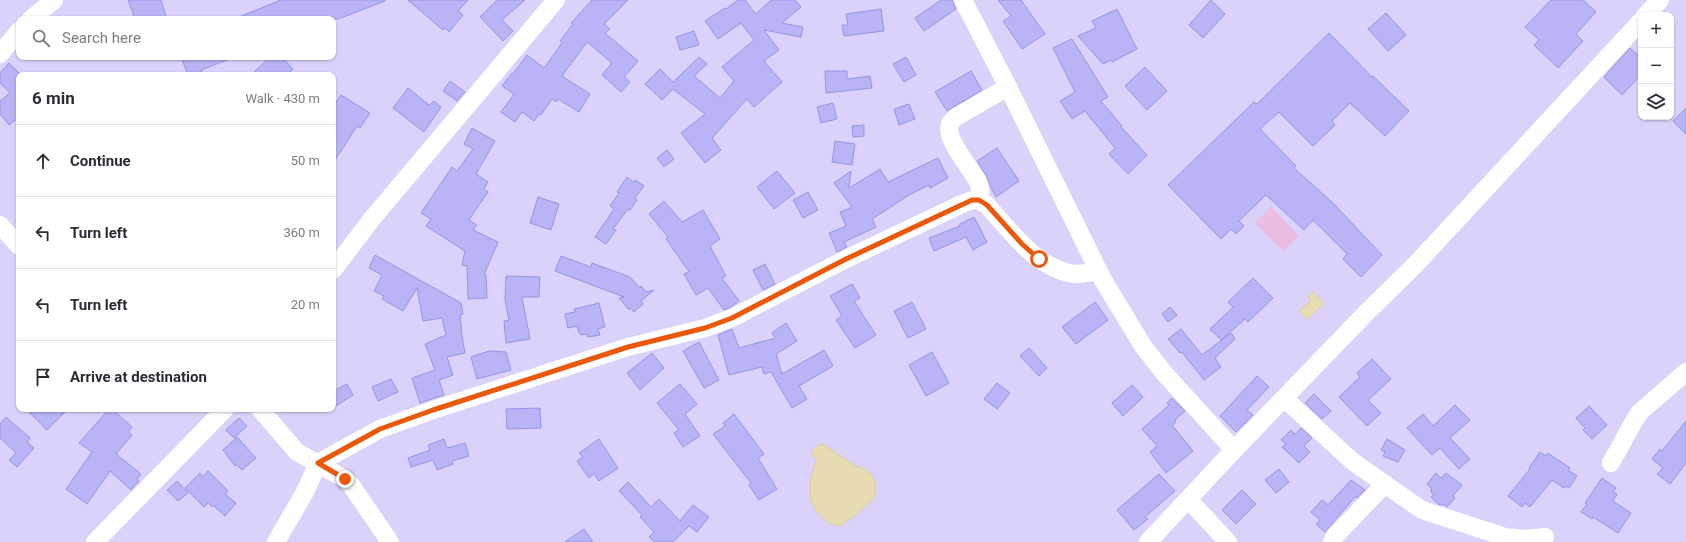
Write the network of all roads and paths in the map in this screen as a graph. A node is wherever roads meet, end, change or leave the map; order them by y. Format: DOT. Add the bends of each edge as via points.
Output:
graph roads {
  1 [pos="54,0"];
  2 [pos="556,0"];
  3 [pos="963,0"];
  4 [pos="1660,0"];
  5 [pos="1649,12"];
  6 [pos="35,16"];
  7 [pos="1638,24"];
  8 [pos="16,35"];
  9 [pos="0,54"];
  10 [pos="1008,87"];
  11 [pos="979,200"];
  12 [pos="0,225"];
  13 [pos="16,243"];
  14 [pos="336,266"];
  15 [pos="1097,271"];
  16 [pos="1686,372"];
  17 [pos="1285,399"];
  18 [pos="217,412"];
  19 [pos="263,412"];
  20 [pos="1234,450"];
  21 [pos="318,463"];
  22 [pos="1611,463"];
  23 [pos="1385,484"];
  24 [pos="1189,500"];
  25 [pos="1545,537"];
  26 [pos="94,542"];
  27 [pos="276,542"];
  28 [pos="390,542"];
  29 [pos="1148,542"];
  30 [pos="1228,542"];
  31 [pos="1332,542"];
  1 -- 6 [label="street"];
  2 -- 14 [label="street" via="376,214"];
  3 -- 10 [label="street"];
  4 -- 5 [label="street"];
  7 -- 17 [label="street" via="1416,264"];
  8 -- 9 [label="street"];
  10 -- 11 [label="street" via="950,122 949,128 959,154 979,182"];
  10 -- 15 [label="street"];
  11 -- 15 [label="street" via="987,205 1039,259 1060,270 1076,274"];
  11 -- 21 [label="street" via="955,207 846,259 732,318 705,328 628,347 433,410 380,429"];
  12 -- 13 [label="street"];
  15 -- 20 [label="street" via="1143,346"];
  16 -- 22 [label="street" via="1640,412"];
  17 -- 20 [label="street"];
  17 -- 23 [label="street" via="1352,461"];
  18 -- 26 [label="street"];
  19 -- 21 [label="street" via="297,452"];
  20 -- 24 [label="street"];
  21 -- 27 [label="street" via="305,492"];
  21 -- 28 [label="street" via="351,485"];
  23 -- 25 [label="street" via="1422,510 1505,537"];
  23 -- 31 [label="street"];
  24 -- 29 [label="street"];
  24 -- 30 [label="street"];
}
